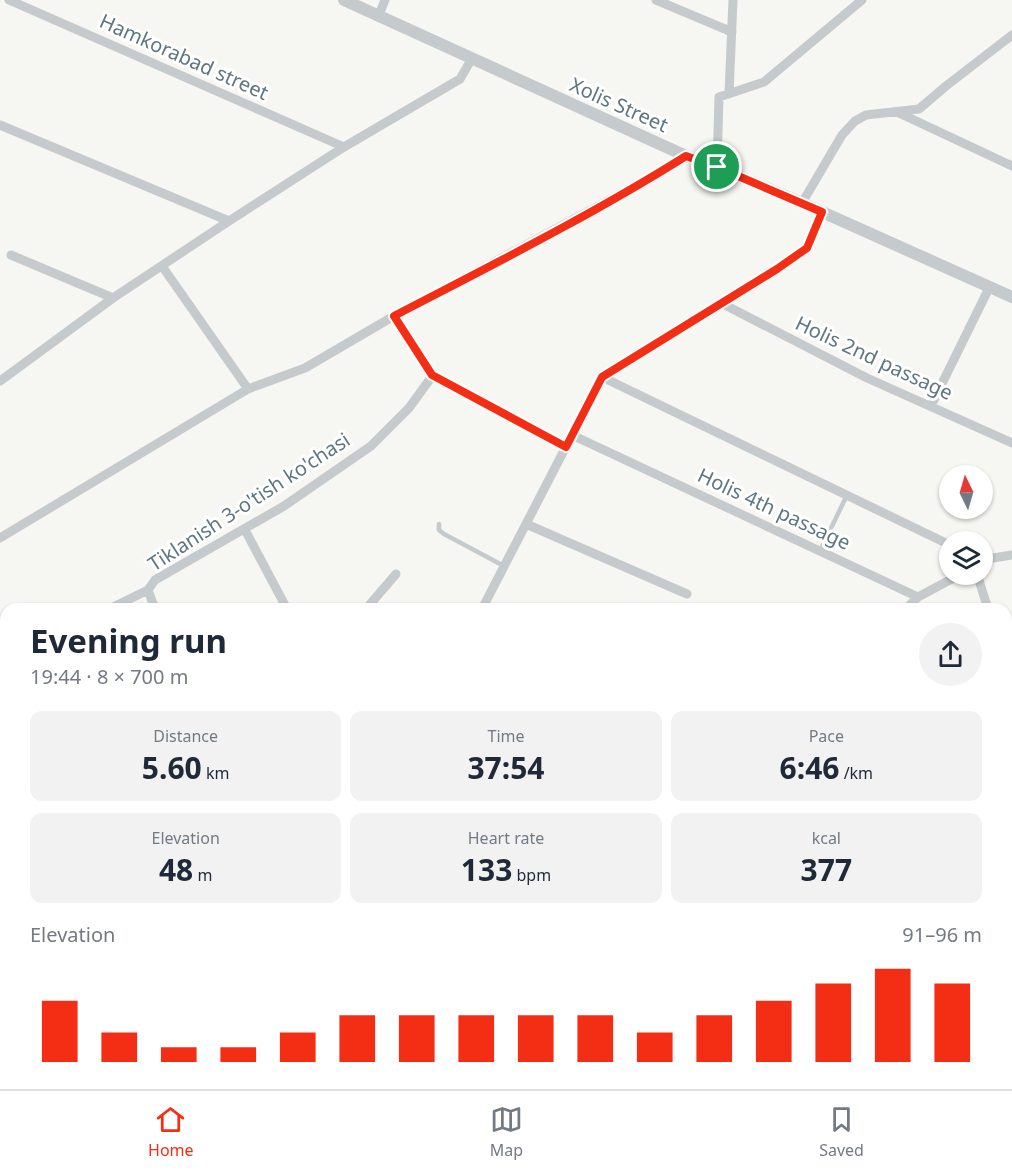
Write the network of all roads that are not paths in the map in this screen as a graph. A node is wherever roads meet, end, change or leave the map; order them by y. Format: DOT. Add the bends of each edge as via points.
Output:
graph roads {
  1 [pos="9,0"];
  2 [pos="345,0"];
  3 [pos="385,0"];
  4 [pos="656,0"];
  5 [pos="734,0"];
  6 [pos="862,0"];
  7 [pos="378,17"];
  8 [pos="732,32"];
  9 [pos="1012,35"];
  10 [pos="471,60"];
  11 [pos="729,94"];
  12 [pos="899,113"];
  13 [pos="0,125"];
  14 [pos="344,147"];
  15 [pos="686,156"];
  16 [pos="1012,166"];
  17 [pos="717,167"];
  18 [pos="802,203"];
  19 [pos="822,212"];
  20 [pos="229,220"];
  21 [pos="11,255"];
  22 [pos="162,266"];
  23 [pos="990,286"];
  24 [pos="1012,297"];
  25 [pos="113,298"];
  26 [pos="721,303"];
  27 [pos="394,316"];
  28 [pos="432,375"];
  29 [pos="602,377"];
  30 [pos="0,381"];
  31 [pos="248,389"];
  32 [pos="931,406"];
  33 [pos="572,435"];
  34 [pos="1012,444"];
  35 [pos="566,447"];
  36 [pos="847,495"];
  37 [pos="440,524"];
  38 [pos="526,524"];
  39 [pos="245,530"];
  40 [pos="0,538"];
  41 [pos="939,540"];
  42 [pos="820,551"];
  43 [pos="1012,555"];
  44 [pos="993,558"];
  45 [pos="504,566"];
  46 [pos="396,574"];
  47 [pos="940,585"];
  48 [pos="980,585"];
  49 [pos="148,590"];
  50 [pos="687,594"];
  51 [pos="918,597"];
  52 [pos="121,603"];
  53 [pos="153,603"];
  54 [pos="284,603"];
  55 [pos="371,603"];
  56 [pos="485,603"];
  57 [pos="912,603"];
  58 [pos="986,603"];
  1 -- 14 [label="street, Hamkorabad street"];
  2 -- 7 [label="street, Xolis Street"];
  3 -- 7 [label="street"];
  4 -- 8 [label="street"];
  5 -- 8 [label="street"];
  6 -- 11 [label="street" via="764,82"];
  7 -- 10 [label="street, Xolis Street"];
  8 -- 11 [label="street"];
  9 -- 12 [label="street" via="919,109"];
  10 -- 14 [label="street" via="460,79"];
  10 -- 15 [label="street, Xolis Street"];
  11 -- 17 [label="street" via="719,97"];
  12 -- 16 [label="street"];
  12 -- 18 [label="street" via="866,115 855,121 842,135"];
  13 -- 20 [label="street"];
  14 -- 20 [label="street"];
  15 -- 17 [label="street, Xolis Street"];
  15 -- 27 [label="street"];
  17 -- 18 [label="street, Xolis Street"];
  18 -- 19 [label="street, Xolis Street"];
  19 -- 23 [label="street, Xolis Street"];
  19 -- 26 [label="street" via="807,248"];
  20 -- 22 [label="street"];
  21 -- 25 [label="street"];
  22 -- 25 [label="street"];
  22 -- 31 [label="street"];
  23 -- 24 [label="street, Xolis Street"];
  23 -- 32 [label="street"];
  25 -- 30 [label="street"];
  26 -- 29 [label="street"];
  26 -- 32 [label="street, Holis 2nd passage" via="867,378"];
  27 -- 28 [label="street"];
  27 -- 31 [label="street" via="305,368"];
  28 -- 35 [label="street"];
  28 -- 39 [label="street, Tiklanish 3-o'tish ko'chasi" via="409,408 370,446"];
  29 -- 33 [label="street"];
  29 -- 36 [label="street"];
  31 -- 40 [label="street"];
  32 -- 34 [label="street, Holis 2nd passage"];
  33 -- 35 [label="street"];
  33 -- 42 [label="street, Holis 4th passage"];
  35 -- 38 [label="street"];
  36 -- 41 [label="street"];
  36 -- 42 [label="lane"];
  37 -- 45 [label="lane" via="439,530 444,534"];
  38 -- 45 [label="street"];
  38 -- 50 [label="street"];
  39 -- 49 [label="street, Tiklanish 3-o'tish ko'chasi" via="155,580"];
  39 -- 54 [label="street"];
  42 -- 51 [label="street, Holis 4th passage"];
  43 -- 44 [label="street"];
  45 -- 56 [label="street"];
  46 -- 55 [label="street"];
  47 -- 51 [label="street"];
  48 -- 58 [label="street"];
  49 -- 52 [label="street"];
  49 -- 53 [label="street, Tiklanish 3-o'tish ko'chasi"];
  51 -- 57 [label="street"];
}
